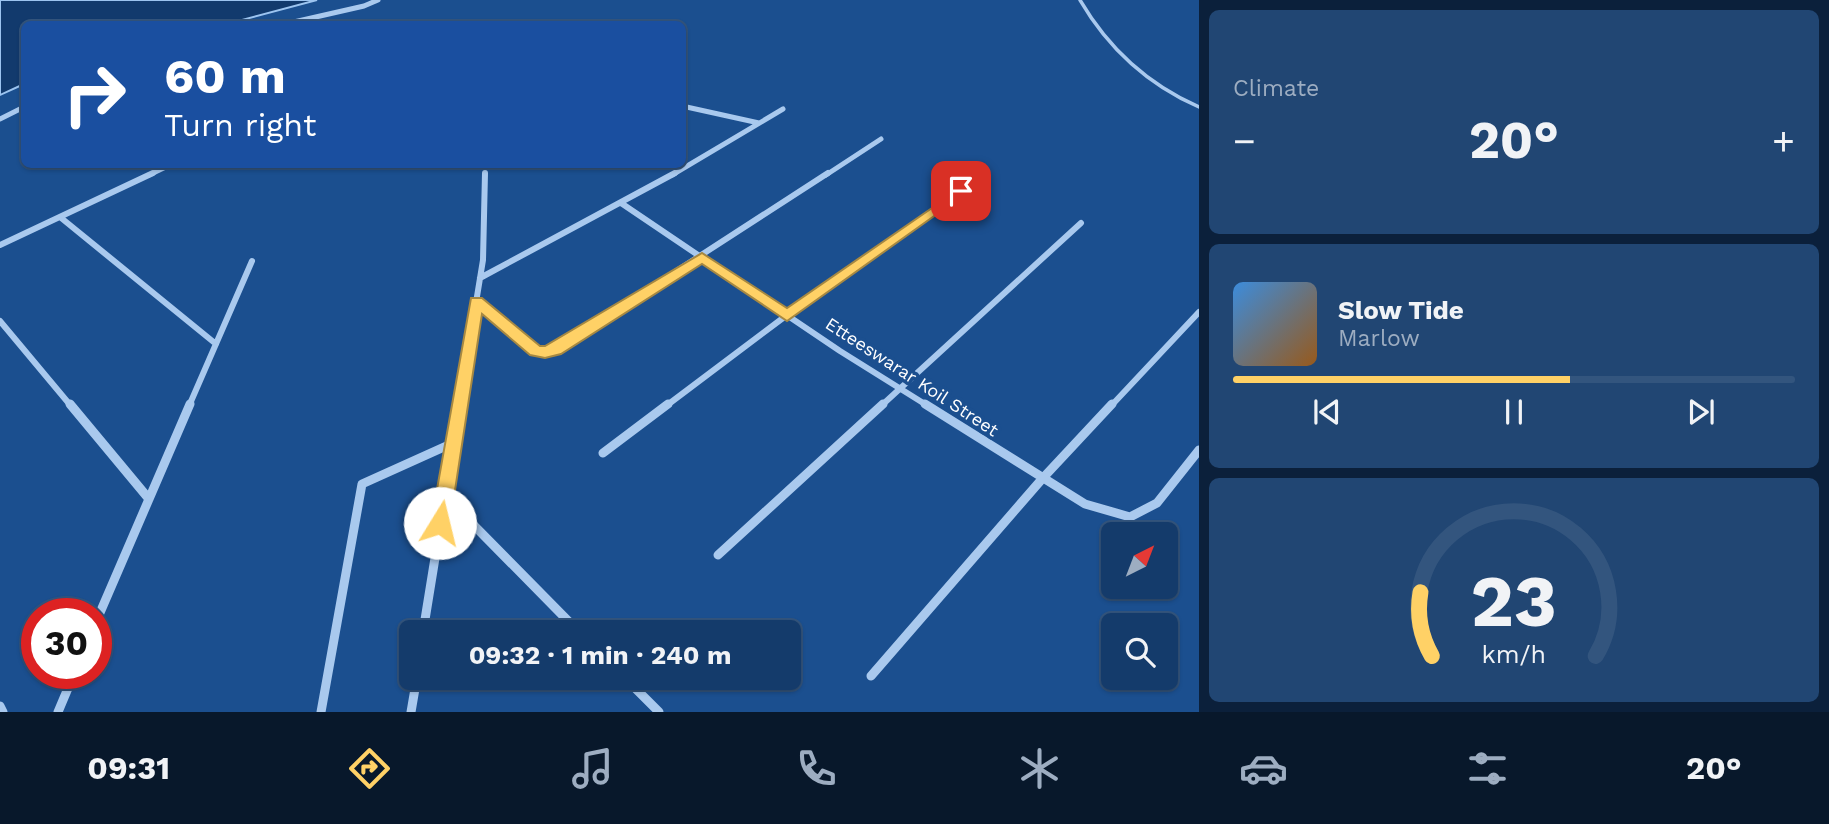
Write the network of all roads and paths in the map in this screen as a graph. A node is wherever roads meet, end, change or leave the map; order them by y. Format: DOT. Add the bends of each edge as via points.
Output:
graph roads {
  1 [pos="378,0"];
  2 [pos="1080,0"];
  3 [pos="298,21"];
  4 [pos="686,107"];
  5 [pos="1199,107"];
  6 [pos="21,108"];
  7 [pos="783,109"];
  8 [pos="0,119"];
  9 [pos="760,123"];
  10 [pos="881,139"];
  11 [pos="686,166"];
  12 [pos="164,168"];
  13 [pos="682,168"];
  14 [pos="485,173"];
  15 [pos="983,176"];
  16 [pos="621,203"];
  17 [pos="60,217"];
  18 [pos="1081,223"];
  19 [pos="0,246"];
  20 [pos="702,257"];
  21 [pos="253,261"];
  22 [pos="480,278"];
  23 [pos="477,301"];
  24 [pos="1199,312"];
  25 [pos="787,315"];
  26 [pos="0,321"];
  27 [pos="216,344"];
  28 [pos="900,389"];
  29 [pos="453,443"];
  30 [pos="1199,450"];
  31 [pos="603,453"];
  32 [pos="1042,479"];
  33 [pos="445,496"];
  34 [pos="149,499"];
  35 [pos="718,555"];
  36 [pos="106,598"];
  37 [pos="426,620"];
  38 [pos="567,620"];
  39 [pos="871,677"];
  40 [pos="68,689"];
  41 [pos="415,690"];
  42 [pos="637,690"];
  43 [pos="0,706"];
  44 [pos="3,712"];
  45 [pos="58,712"];
  46 [pos="321,712"];
  47 [pos="411,712"];
  48 [pos="659,712"];
  1 -- 3 [label="street"];
  2 -- 5 [label="lane" via="1111,44 1154,82"];
  4 -- 9 [label="street"];
  6 -- 8 [label="street"];
  7 -- 9 [label="street"];
  9 -- 11 [label="street"];
  10 -- 20 [label="street"];
  12 -- 17 [label="street"];
  13 -- 16 [label="street"];
  14 -- 22 [label="street"];
  15 -- 25 [label="street"];
  16 -- 20 [label="street, Etteeswarar Koil Street"];
  16 -- 22 [label="street"];
  17 -- 19 [label="street"];
  17 -- 27 [label="street"];
  18 -- 28 [label="street"];
  20 -- 23 [label="street" via="545,352 536,351"];
  20 -- 25 [label="street, Etteeswarar Koil Street"];
  21 -- 27 [label="street"];
  22 -- 23 [label="street"];
  23 -- 29 [label="street"];
  24 -- 32 [label="street"];
  25 -- 28 [label="street, Etteeswarar Koil Street"];
  25 -- 31 [label="street"];
  26 -- 34 [label="street"];
  27 -- 34 [label="street"];
  28 -- 32 [label="street, Etteeswarar Koil Street"];
  28 -- 35 [label="street"];
  29 -- 33 [label="street"];
  29 -- 46 [label="street" via="362,484"];
  30 -- 32 [label="street, Etteeswarar Koil Street" via="1157,503 1130,517 1086,504"];
  32 -- 39 [label="street"];
  33 -- 37 [label="street"];
  33 -- 38 [label="street"];
  34 -- 36 [label="street"];
  40 -- 45 [label="street"];
  41 -- 47 [label="street"];
  42 -- 48 [label="street"];
  43 -- 44 [label="street"];
}
